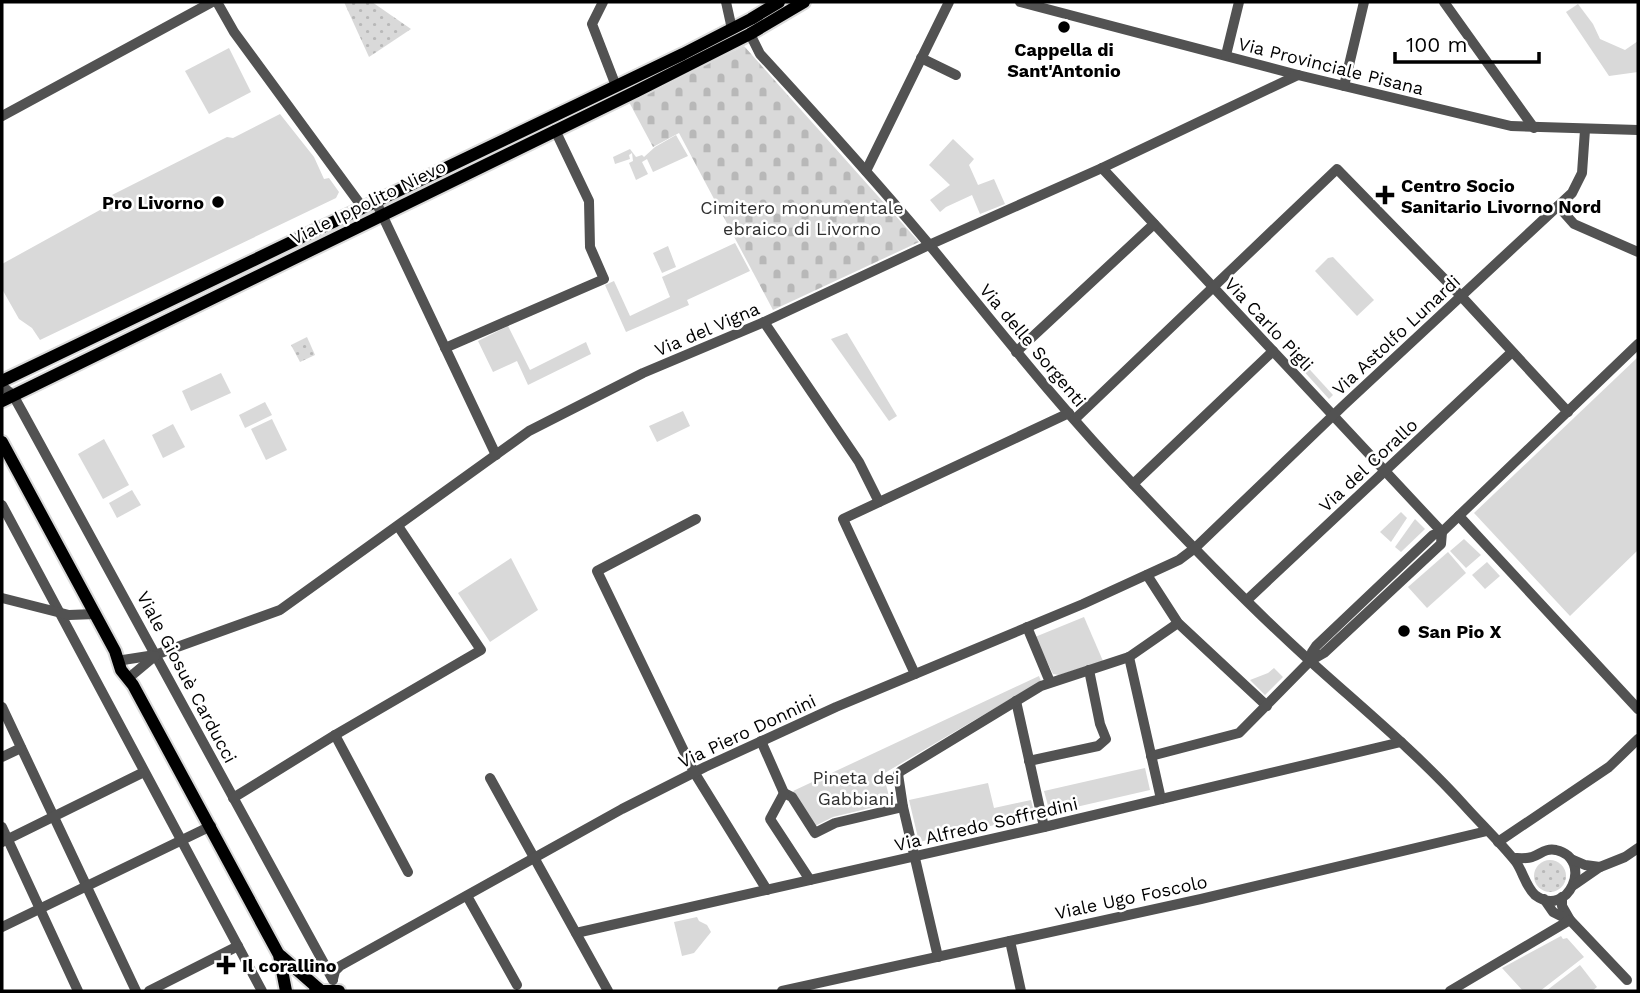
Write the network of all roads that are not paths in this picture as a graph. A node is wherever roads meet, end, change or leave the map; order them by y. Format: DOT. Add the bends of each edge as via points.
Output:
graph roads {
  1 [pos="214,2"];
  2 [pos="604,2"];
  3 [pos="726,2"];
  4 [pos="779,2"];
  5 [pos="804,2"];
  6 [pos="949,2"];
  7 [pos="1020,2"];
  8 [pos="1239,2"];
  9 [pos="1364,2"];
  10 [pos="1444,2"];
  11 [pos="732,29"];
  12 [pos="750,34"];
  13 [pos="1226,55"];
  14 [pos="921,58"];
  15 [pos="956,75"];
  16 [pos="1298,75"];
  17 [pos="616,86"];
  18 [pos="1344,86"];
  19 [pos="3,112"];
  20 [pos="1534,128"];
  21 [pos="555,130"];
  22 [pos="1585,130"];
  23 [pos="1638,130"];
  24 [pos="1102,168"];
  25 [pos="866,171"];
  26 [pos="376,202"];
  27 [pos="1558,206"];
  28 [pos="363,208"];
  29 [pos="382,215"];
  30 [pos="1154,224"];
  31 [pos="929,245"];
  32 [pos="1638,252"];
  33 [pos="1214,288"];
  34 [pos="1461,296"];
  35 [pos="764,322"];
  36 [pos="1638,344"];
  37 [pos="445,348"];
  38 [pos="1273,351"];
  39 [pos="1016,352"];
  40 [pos="1512,352"];
  41 [pos="2,383"];
  42 [pos="7,398"];
  43 [pos="1568,412"];
  44 [pos="1333,415"];
  45 [pos="1072,416"];
  46 [pos="2,442"];
  47 [pos="496,455"];
  48 [pos="1385,471"];
  49 [pos="1133,484"];
  50 [pos="879,502"];
  51 [pos="2,505"];
  52 [pos="1458,516"];
  53 [pos="696,519"];
  54 [pos="398,526"];
  55 [pos="1442,532"];
  56 [pos="1195,548"];
  57 [pos="1147,575"];
  58 [pos="2,598"];
  59 [pos="1247,600"];
  60 [pos="59,612"];
  61 [pos="95,614"];
  62 [pos="1178,623"];
  63 [pos="1027,627"];
  64 [pos="119,656"];
  65 [pos="155,656"];
  66 [pos="1129,657"];
  67 [pos="1310,661"];
  68 [pos="1089,670"];
  69 [pos="915,674"];
  70 [pos="132,680"];
  71 [pos="1051,682"];
  72 [pos="1016,701"];
  73 [pos="1267,706"];
  74 [pos="2,707"];
  75 [pos="1638,709"];
  76 [pos="335,734"];
  77 [pos="1638,739"];
  78 [pos="761,741"];
  79 [pos="1401,742"];
  80 [pos="21,748"];
  81 [pos="1151,756"];
  82 [pos="2,757"];
  83 [pos="1029,761"];
  84 [pos="144,772"];
  85 [pos="694,772"];
  86 [pos="489,778"];
  87 [pos="784,793"];
  88 [pos="233,798"];
  89 [pos="1161,799"];
  90 [pos="904,807"];
  91 [pos="54,816"];
  92 [pos="211,826"];
  93 [pos="2,827"];
  94 [pos="1045,827"];
  95 [pos="1487,831"];
  96 [pos="5,840"];
  97 [pos="182,841"];
  98 [pos="1498,842"];
  99 [pos="1638,848"];
  100 [pos="915,855"];
  101 [pos="1533,857"];
  102 [pos="1513,858"];
  103 [pos="1569,858"];
  104 [pos="534,859"];
  105 [pos="1600,867"];
  106 [pos="408,872"];
  107 [pos="1526,879"];
  108 [pos="810,880"];
  109 [pos="1574,885"];
  110 [pos="87,886"];
  111 [pos="767,890"];
  112 [pos="467,896"];
  113 [pos="1562,897"];
  114 [pos="1544,899"];
  115 [pos="40,909"];
  116 [pos="1570,920"];
  117 [pos="2,927"];
  118 [pos="576,933"];
  119 [pos="1010,941"];
  120 [pos="239,946"];
  121 [pos="279,955"];
  122 [pos="939,957"];
  123 [pos="1627,980"];
  124 [pos="517,985"];
  125 [pos="336,987"];
  126 [pos="78,991"];
  127 [pos="136,991"];
  128 [pos="149,991"];
  129 [pos="262,991"];
  130 [pos="286,991"];
  131 [pos="318,991"];
  132 [pos="608,991"];
  133 [pos="782,991"];
  134 [pos="1021,991"];
  135 [pos="1450,991"];
  1 -- 19 [label="street"];
  1 -- 28 [label="street"];
  2 -- 17 [label="street" via="592,24"];
  3 -- 11 [label="street"];
  4 -- 11 [label="main road, Viale Ippolito Nievo"];
  5 -- 12 [label="main road, Viale Ippolito Nievo"];
  6 -- 14 [label="street"];
  7 -- 13 [label="street, Via Provinciale Pisana"];
  8 -- 13 [label="street"];
  9 -- 18 [label="street"];
  10 -- 20 [label="street"];
  11 -- 17 [label="main road, Viale Ippolito Nievo"];
  12 -- 21 [label="main road, Viale Ippolito Nievo"];
  12 -- 25 [label="street, Via delle Sorgenti" via="761,54"];
  13 -- 16 [label="street, Via Provinciale Pisana"];
  14 -- 15 [label="street"];
  14 -- 25 [label="street"];
  16 -- 18 [label="street, Via Provinciale Pisana"];
  16 -- 24 [label="street, Via del Vigna"];
  17 -- 26 [label="main road, Viale Ippolito Nievo"];
  18 -- 20 [label="street, Via Provinciale Pisana"];
  20 -- 22 [label="street, Via Provinciale Pisana"];
  21 -- 29 [label="main road, Viale Ippolito Nievo"];
  21 -- 37 [label="street" via="589,201 590,247 604,279"];
  22 -- 23 [label="street, Via Provinciale Pisana"];
  22 -- 27 [label="street, Via Astolfo Lunardi" via="1580,180"];
  24 -- 30 [label="street, Via Carlo Pigli"];
  24 -- 31 [label="street, Via del Vigna"];
  25 -- 31 [label="street, Via delle Sorgenti"];
  26 -- 28 [label="main road, Viale Ippolito Nievo"];
  26 -- 29 [label="street"];
  27 -- 32 [label="street" via="1574,224"];
  27 -- 34 [label="street, Via Astolfo Lunardi"];
  28 -- 41 [label="main road, Viale Ippolito Nievo"];
  29 -- 37 [label="street"];
  29 -- 42 [label="main road, Viale Ippolito Nievo"];
  30 -- 33 [label="street, Via Carlo Pigli"];
  30 -- 39 [label="street"];
  31 -- 35 [label="street, Via del Vigna"];
  31 -- 39 [label="street, Via delle Sorgenti"];
  33 -- 34 [label="street" via="1337,169"];
  33 -- 38 [label="street, Via Carlo Pigli"];
  33 -- 45 [label="street"];
  34 -- 40 [label="street"];
  34 -- 44 [label="street, Via Astolfo Lunardi"];
  35 -- 47 [label="street, Via del Vigna" via="643,373 542,423"];
  35 -- 50 [label="street" via="859,462"];
  36 -- 43 [label="street"];
  37 -- 47 [label="street"];
  38 -- 44 [label="street, Via Carlo Pigli"];
  38 -- 49 [label="street"];
  39 -- 45 [label="street, Via delle Sorgenti"];
  40 -- 43 [label="street"];
  40 -- 48 [label="street, Via del Corallo"];
  41 -- 42 [label="street, Viale Giosuè Carducci"];
  42 -- 65 [label="street, Viale Giosuè Carducci"];
  43 -- 52 [label="street"];
  44 -- 48 [label="street, Via Carlo Pigli"];
  44 -- 56 [label="street, Via Astolfo Lunardi"];
  45 -- 49 [label="street, Via delle Sorgenti"];
  45 -- 50 [label="street"];
  46 -- 61 [label="main road"];
  47 -- 54 [label="street, Via del Vigna"];
  48 -- 55 [label="street, Via Carlo Pigli"];
  48 -- 59 [label="street, Via del Corallo"];
  49 -- 56 [label="street, Via delle Sorgenti"];
  50 -- 69 [label="street" via="843,519"];
  51 -- 60 [label="street"];
  52 -- 55 [label="street"];
  52 -- 75 [label="street"];
  53 -- 85 [label="street" via="597,571"];
  54 -- 65 [label="street, Via del Vigna" via="280,610"];
  54 -- 76 [label="street" via="481,650"];
  55 -- 67 [label="street" via="1441,544"];
  56 -- 57 [label="street, Via Piero Donnini"];
  56 -- 59 [label="street, Via delle Sorgenti"];
  57 -- 62 [label="street"];
  57 -- 63 [label="street, Via Piero Donnini"];
  58 -- 60 [label="street"];
  59 -- 67 [label="street, Via delle Sorgenti"];
  60 -- 61 [label="street"];
  60 -- 84 [label="street"];
  61 -- 64 [label="main road"];
  62 -- 66 [label="street"];
  62 -- 73 [label="street"];
  63 -- 69 [label="street, Via Piero Donnini"];
  63 -- 71 [label="street"];
  64 -- 65 [label="street"];
  64 -- 70 [label="main road" via="121,670"];
  65 -- 70 [label="street"];
  65 -- 88 [label="street, Viale Giosuè Carducci"];
  66 -- 68 [label="street"];
  66 -- 81 [label="street"];
  67 -- 73 [label="street"];
  67 -- 79 [label="street, Via delle Sorgenti"];
  68 -- 71 [label="street"];
  68 -- 83 [label="street" via="1106,739 1098,746"];
  69 -- 78 [label="street, Via Piero Donnini"];
  70 -- 92 [label="main road"];
  71 -- 72 [label="street"];
  72 -- 83 [label="street"];
  72 -- 90 [label="street" via="898,773"];
  73 -- 81 [label="street" via="1239,733"];
  74 -- 80 [label="street"];
  76 -- 88 [label="street"];
  76 -- 106 [label="street"];
  77 -- 98 [label="street" via="1609,767"];
  78 -- 85 [label="street, Via Piero Donnini"];
  78 -- 87 [label="street"];
  79 -- 89 [label="street, Via Alfredo Soffredini"];
  79 -- 95 [label="street, Via delle Sorgenti"];
  80 -- 82 [label="street"];
  80 -- 91 [label="street"];
  81 -- 89 [label="street"];
  83 -- 94 [label="street"];
  84 -- 91 [label="street"];
  84 -- 97 [label="street"];
  85 -- 104 [label="street, Via Piero Donnini"];
  85 -- 111 [label="street"];
  86 -- 104 [label="street"];
  87 -- 90 [label="street" via="792,797 815,833 835,823"];
  87 -- 108 [label="street" via="770,819"];
  88 -- 125 [label="street, Viale Giosuè Carducci"];
  89 -- 94 [label="street, Via Alfredo Soffredini"];
  90 -- 100 [label="street"];
  91 -- 96 [label="street"];
  91 -- 110 [label="street"];
  92 -- 97 [label="street"];
  92 -- 121 [label="main road"];
  93 -- 96 [label="street"];
  94 -- 100 [label="street, Via Alfredo Soffredini"];
  95 -- 98 [label="street, Via delle Sorgenti"];
  95 -- 119 [label="street, Viale Ugo Foscolo"];
  96 -- 115 [label="street"];
  97 -- 110 [label="street"];
  97 -- 120 [label="street"];
  98 -- 102 [label="street, Via delle Sorgenti"];
  99 -- 105 [label="street"];
  100 -- 108 [label="street, Via Alfredo Soffredini"];
  100 -- 122 [label="street"];
  101 -- 102 [label="street"];
  101 -- 103 [label="street" via="1553,850"];
  101 -- 107 [label="street"];
  102 -- 107 [label="street, Via delle Sorgenti"];
  103 -- 105 [label="street"];
  103 -- 109 [label="street" via="1575,869"];
  104 -- 112 [label="street, Via Piero Donnini"];
  104 -- 118 [label="street"];
  105 -- 109 [label="street"];
  107 -- 114 [label="street, Via delle Sorgenti" via="1532,892"];
  108 -- 111 [label="street, Via Alfredo Soffredini"];
  109 -- 113 [label="street"];
  110 -- 115 [label="street"];
  110 -- 127 [label="street"];
  111 -- 118 [label="street, Via Alfredo Soffredini"];
  112 -- 124 [label="street"];
  112 -- 125 [label="street, Via Piero Donnini" via="340,966 335,971"];
  113 -- 114 [label="street"];
  113 -- 116 [label="street, Via delle Sorgenti"];
  114 -- 116 [label="street, Via delle Sorgenti" via="1553,912"];
  115 -- 117 [label="street"];
  115 -- 126 [label="street"];
  116 -- 123 [label="street, Via delle Sorgenti"];
  116 -- 135 [label="street"];
  118 -- 132 [label="street"];
  119 -- 122 [label="street, Viale Ugo Foscolo"];
  119 -- 134 [label="street"];
  120 -- 128 [label="street"];
  120 -- 129 [label="street"];
  121 -- 130 [label="main road"];
  121 -- 131 [label="main road"];
  122 -- 133 [label="street, Viale Ugo Foscolo"];
  125 -- 131 [label="main road"];
}
